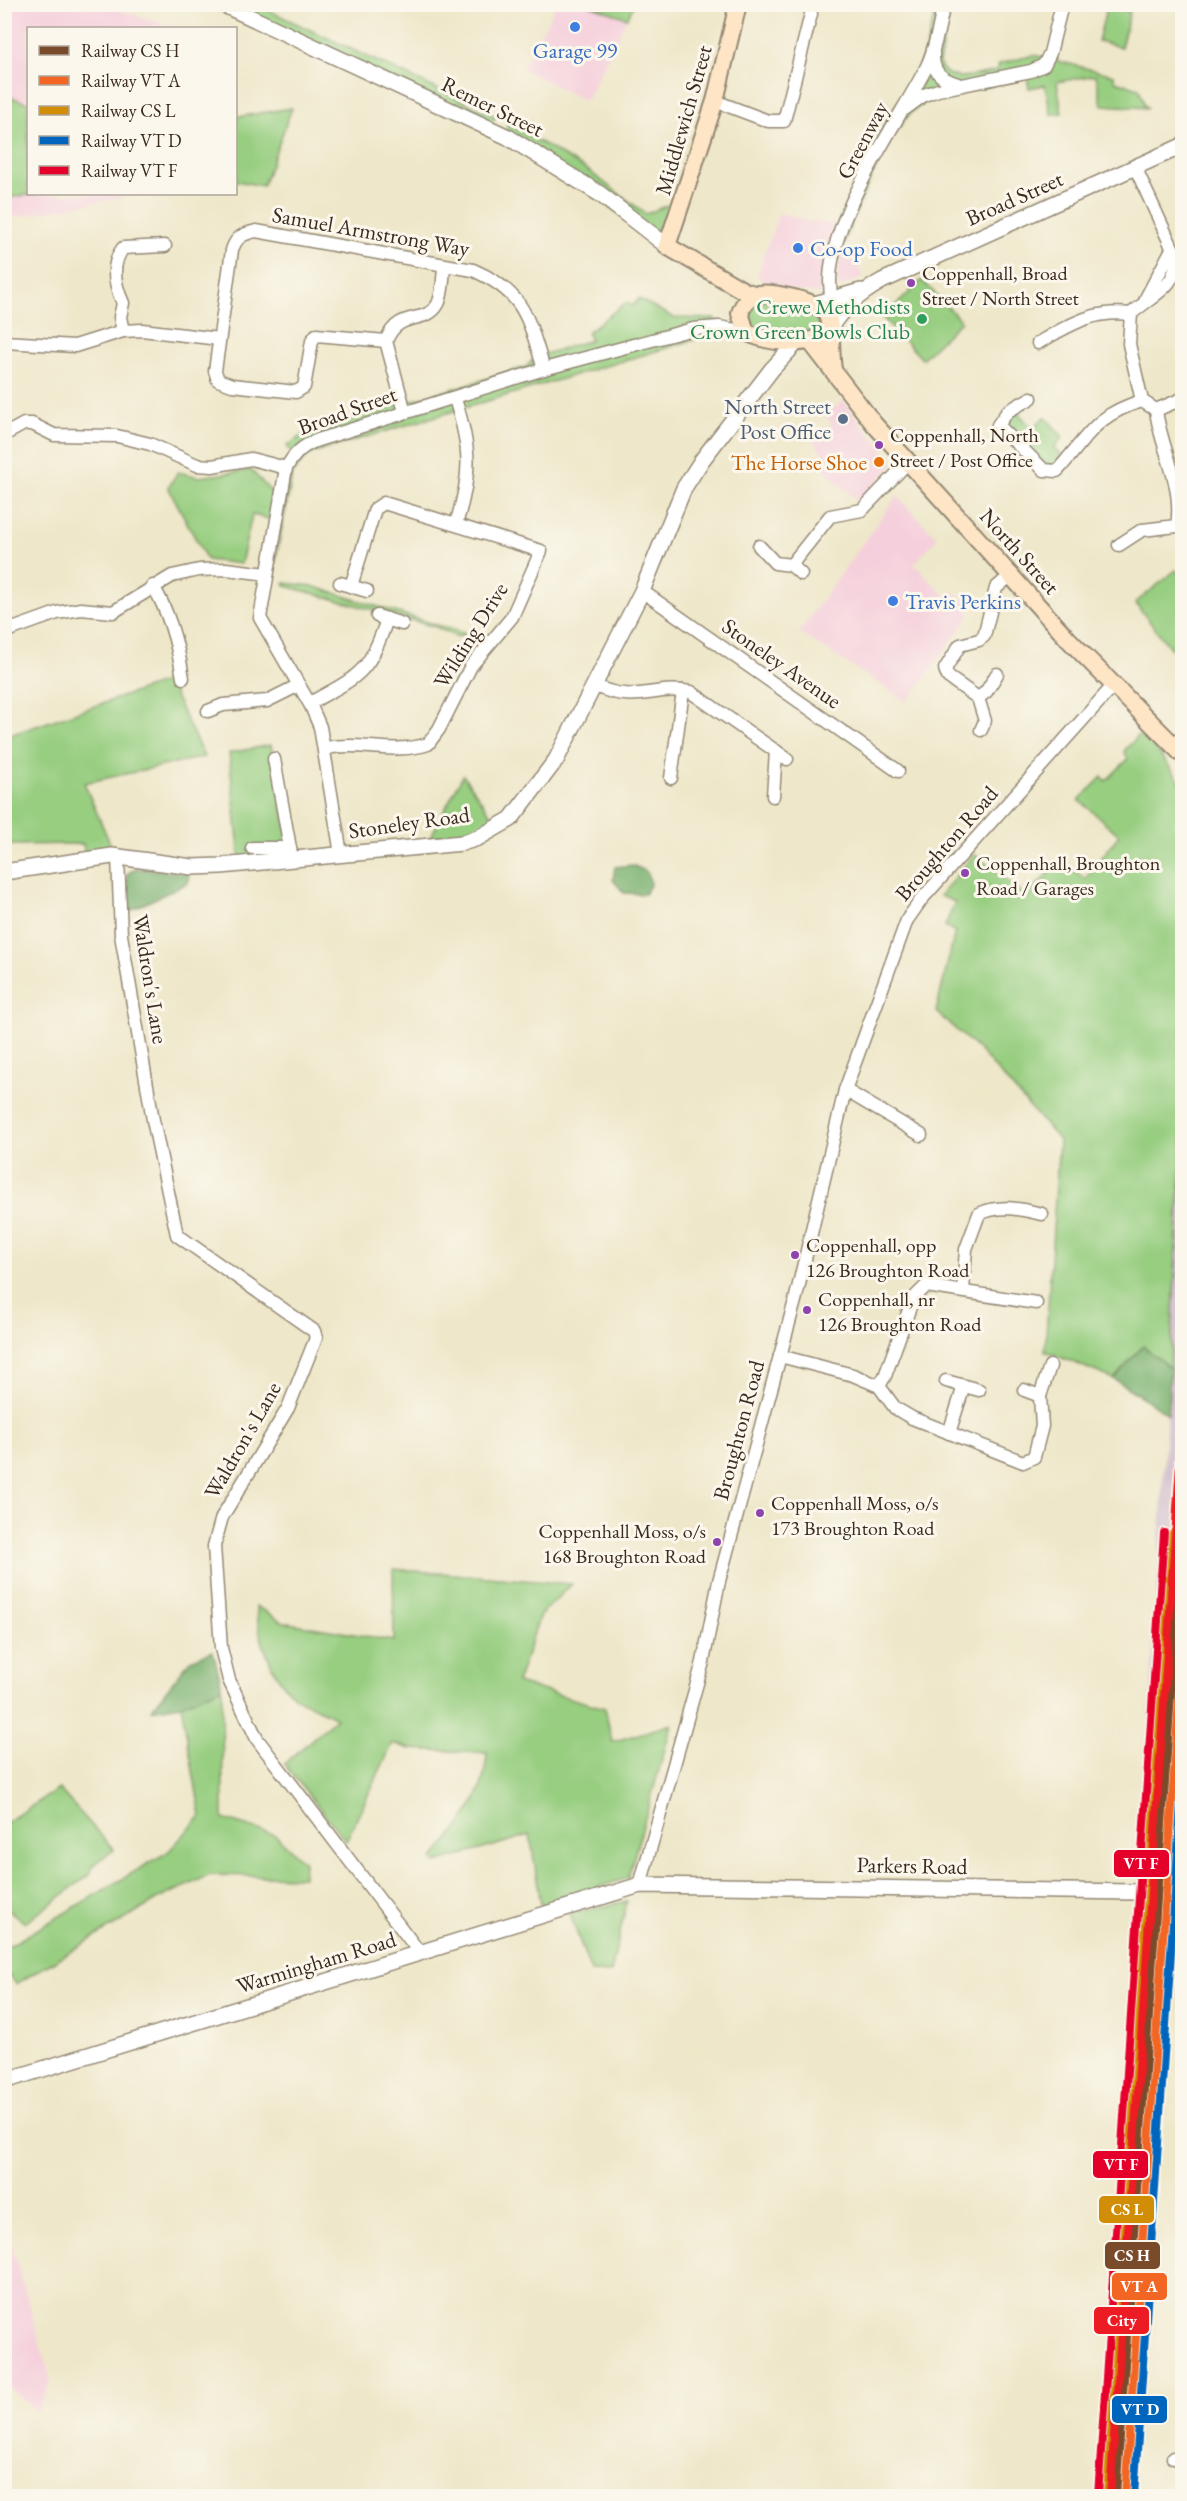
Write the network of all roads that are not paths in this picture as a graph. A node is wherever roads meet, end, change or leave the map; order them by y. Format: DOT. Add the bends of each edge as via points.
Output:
graph roads {
  1 [pos="222,4"];
  2 [pos="738,4"];
  3 [pos="944,4"];
  4 [pos="1062,4"];
  5 [pos="811,14"];
  6 [pos="933,51"];
  7 [pos="959,84"];
  8 [pos="715,101"];
  9 [pos="899,115"];
  10 [pos="1182,146"];
  11 [pos="1136,169"];
  12 [pos="165,246"];
  13 [pos="667,246"];
  14 [pos="444,266"];
  15 [pos="726,280"];
  16 [pos="864,291"];
  17 [pos="757,295"];
  18 [pos="832,299"];
  19 [pos="815,304"];
  20 [pos="740,311"];
  21 [pos="1131,314"];
  22 [pos="719,327"];
  23 [pos="830,328"];
  24 [pos="123,331"];
  25 [pos="746,332"];
  26 [pos="219,339"];
  27 [pos="764,339"];
  28 [pos="386,341"];
  29 [pos="804,341"];
  30 [pos="4,342"];
  31 [pos="1038,343"];
  32 [pos="544,369"];
  33 [pos="772,369"];
  34 [pos="834,369"];
  35 [pos="1031,398"];
  36 [pos="455,399"];
  37 [pos="1182,399"];
  38 [pos="1142,401"];
  39 [pos="1156,411"];
  40 [pos="405,412"];
  41 [pos="4,435"];
  42 [pos="909,461"];
  43 [pos="286,468"];
  44 [pos="456,524"];
  45 [pos="759,546"];
  46 [pos="1138,551"];
  47 [pos="791,565"];
  48 [pos="267,574"];
  49 [pos="801,574"];
  50 [pos="1012,574"];
  51 [pos="153,586"];
  52 [pos="367,591"];
  53 [pos="642,591"];
  54 [pos="402,624"];
  55 [pos="5,632"];
  56 [pos="170,673"];
  57 [pos="997,674"];
  58 [pos="299,685"];
  59 [pos="595,686"];
  60 [pos="1113,686"];
  61 [pos="683,691"];
  62 [pos="978,698"];
  63 [pos="310,703"];
  64 [pos="209,712"];
  65 [pos="981,730"];
  66 [pos="326,748"];
  67 [pos="776,751"];
  68 [pos="1182,754"];
  69 [pos="274,759"];
  70 [pos="787,759"];
  71 [pos="898,771"];
  72 [pos="671,778"];
  73 [pos="773,795"];
  74 [pos="252,848"];
  75 [pos="291,854"];
  76 [pos="341,854"];
  77 [pos="118,856"];
  78 [pos="4,872"];
  79 [pos="845,1090"];
  80 [pos="921,1135"];
  81 [pos="1042,1214"];
  82 [pos="963,1291"];
  83 [pos="1036,1304"];
  84 [pos="780,1356"];
  85 [pos="1050,1366"];
  86 [pos="946,1381"];
  87 [pos="879,1386"];
  88 [pos="964,1386"];
  89 [pos="979,1390"];
  90 [pos="1024,1390"];
  91 [pos="1040,1396"];
  92 [pos="949,1433"];
  93 [pos="640,1885"];
  94 [pos="1182,1891"];
  95 [pos="420,1953"];
  96 [pos="4,2081"];
  1 -- 13 [label="street, Remer Street" via="516,141 600,194"];
  2 -- 8 [label="main road, Middlewich Street"];
  3 -- 6 [label="street, Greenway"];
  4 -- 7 [label="street" via="1044,65"];
  5 -- 8 [label="street" via="784,121 768,121"];
  6 -- 7 [label="street" via="937,73"];
  6 -- 9 [label="street, Greenway"];
  7 -- 9 [label="street" via="924,96"];
  8 -- 13 [label="main road, Middlewich Street"];
  9 -- 18 [label="street, Greenway" via="860,186 837,240 832,262"];
  10 -- 11 [label="street, Broad Street"];
  11 -- 16 [label="street, Broad Street"];
  11 -- 21 [label="street" via="1172,249 1144,301"];
  12 -- 24 [label="street" via="123,248 119,254 115,288 123,303"];
  13 -- 15 [label="main road, Remer Street"];
  14 -- 26 [label="street, Samuel Armstrong Way" via="256,231 243,234 232,250"];
  14 -- 28 [label="street" via="439,302 433,311 400,321"];
  14 -- 32 [label="street, Samuel Armstrong Way" via="473,270 496,280 516,297 527,316"];
  15 -- 17 [label="main road, Remer Street"];
  15 -- 20 [label="main road" via="735,292"];
  16 -- 18 [label="street, Broad Street"];
  16 -- 23 [label="street, Broad Street" via="843,309"];
  17 -- 19 [label="main road" via="773,294"];
  17 -- 20 [label="main road"];
  18 -- 19 [label="street, Broad Street"];
  19 -- 23 [label="main road" via="827,314"];
  20 -- 22 [label="street, Broad Street"];
  20 -- 25 [label="main road"];
  21 -- 31 [label="street" via="1089,316"];
  21 -- 38 [label="street" via="1129,344"];
  22 -- 25 [label="street, Broad Street"];
  22 -- 32 [label="street, Broad Street" via="693,329"];
  23 -- 29 [label="main road" via="820,338"];
  23 -- 34 [label="main road"];
  24 -- 26 [label="street"];
  24 -- 30 [label="street" via="75,346"];
  25 -- 27 [label="main road"];
  26 -- 28 [label="street, Samuel Armstrong Way" via="215,371 218,380 232,386 296,392 304,387 316,335"];
  27 -- 29 [label="main road"];
  27 -- 33 [label="street" via="773,354"];
  28 -- 40 [label="street"];
  29 -- 33 [label="street, Stoneley Road"];
  29 -- 34 [label="main road, North Street"];
  32 -- 36 [label="street, Broad Street"];
  33 -- 53 [label="street, Stoneley Road" via="684,488"];
  34 -- 42 [label="main road, North Street" via="874,424"];
  35 -- 38 [label="street" via="1008,411 998,425 1050,472 1058,471 1097,423 1113,411"];
  36 -- 40 [label="street, Broad Street"];
  36 -- 44 [label="street" via="469,448"];
  37 -- 39 [label="street"];
  38 -- 39 [label="street"];
  39 -- 46 [label="street" via="1177,483 1178,531 1142,530 1125,542"];
  40 -- 43 [label="street, Broad Street" via="303,446"];
  41 -- 43 [label="street" via="32,424 54,435 117,436 164,449 197,465 251,459"];
  42 -- 47 [label="street" via="862,510 830,516"];
  42 -- 50 [label="main road, North Street"];
  43 -- 48 [label="street, Broad Street"];
  44 -- 52 [label="street" via="384,503 378,505 346,584"];
  44 -- 66 [label="street, Wilding Drive" via="541,550 512,617 471,666 428,744 406,749 348,744"];
  45 -- 47 [label="street" via="775,563"];
  47 -- 49 [label="street"];
  48 -- 51 [label="street" via="199,570 172,576"];
  48 -- 58 [label="street, Broad Street" via="260,618"];
  50 -- 60 [label="main road, North Street"];
  50 -- 62 [label="street" via="996,588 984,636 960,645 945,669 948,677"];
  51 -- 55 [label="street" via="113,612 81,609 57,613"];
  51 -- 56 [label="street" via="166,608 183,673"];
  53 -- 59 [label="street, Stoneley Road"];
  53 -- 71 [label="street, Stoneley Avenue"];
  54 -- 63 [label="street" via="382,617 378,647 365,670"];
  57 -- 62 [label="street"];
  58 -- 63 [label="street, Broad Street"];
  58 -- 64 [label="street" via="267,701 223,705"];
  59 -- 61 [label="street" via="631,696"];
  59 -- 76 [label="street, Stoneley Road" via="556,760 511,819 497,829 462,843"];
  60 -- 68 [label="main road, North Street"];
  60 -- 79 [label="street, Broughton Road" via="907,920"];
  61 -- 67 [label="street" via="691,692"];
  61 -- 72 [label="street"];
  62 -- 65 [label="street" via="985,721"];
  63 -- 66 [label="street, Broad Street"];
  66 -- 76 [label="street, Broad Street"];
  67 -- 70 [label="street"];
  67 -- 73 [label="street"];
  69 -- 75 [label="street"];
  74 -- 75 [label="street"];
  75 -- 76 [label="street, Stoneley Road"];
  75 -- 77 [label="street, Stoneley Road" via="192,867"];
  77 -- 78 [label="street, Stoneley Road"];
  77 -- 95 [label="street, Waldron's Lane" via="120,935 177,1235 314,1331 316,1338 288,1408 222,1517 214,1546 221,1648 229,1680 257,1739"];
  79 -- 80 [label="street"];
  79 -- 84 [label="street, Broughton Road"];
  81 -- 82 [label="street" via="991,1208 979,1214 966,1249"];
  82 -- 83 [label="street"];
  82 -- 87 [label="street" via="926,1286 918,1291"];
  84 -- 87 [label="street"];
  84 -- 93 [label="street, Broughton Road" via="719,1581 703,1662"];
  85 -- 91 [label="street"];
  86 -- 88 [label="street"];
  87 -- 92 [label="street" via="895,1408"];
  88 -- 89 [label="street"];
  88 -- 92 [label="street"];
  90 -- 91 [label="street"];
  91 -- 92 [label="street" via="1039,1442 1034,1457 1023,1462"];
  93 -- 94 [label="street, Parkers Road, bridge"];
  93 -- 95 [label="street, Warmingham Road"];
  95 -- 96 [label="street, Warmingham Road"];
}
